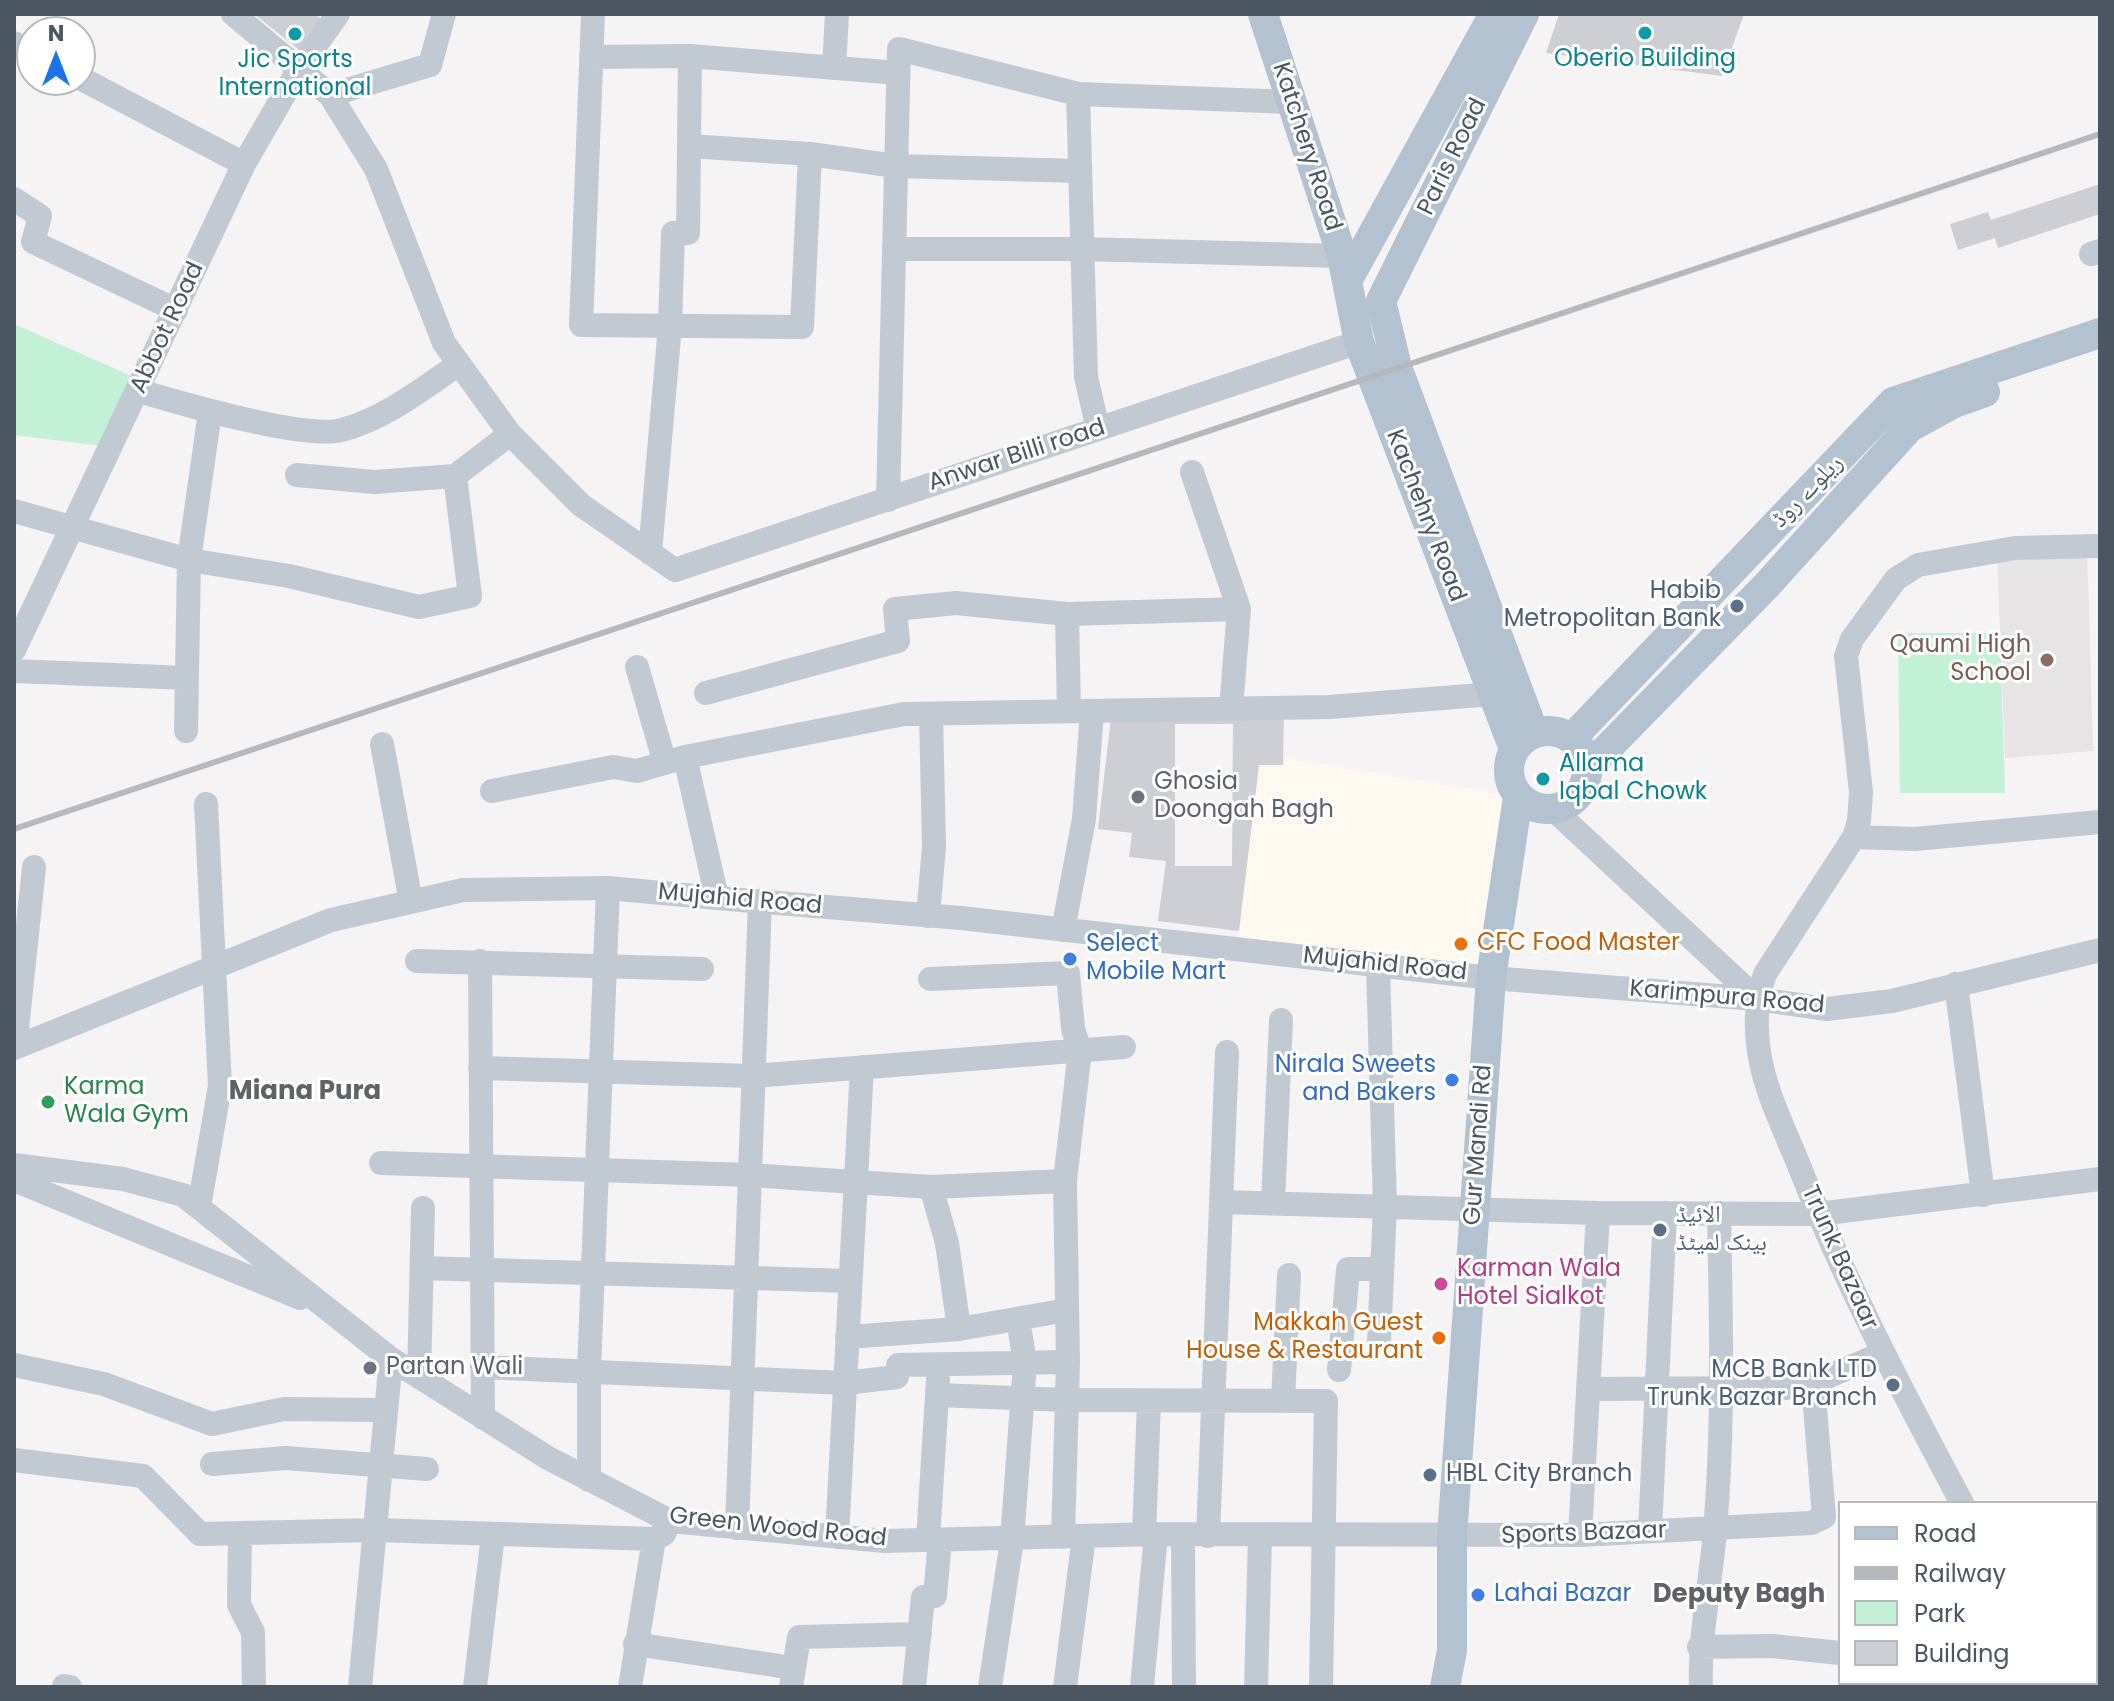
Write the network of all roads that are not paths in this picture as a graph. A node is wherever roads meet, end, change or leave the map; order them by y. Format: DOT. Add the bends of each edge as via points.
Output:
graph roads {
  1 [pos="233,14"];
  2 [pos="338,14"];
  3 [pos="444,14"];
  4 [pos="593,14"];
  5 [pos="837,14"];
  6 [pos="1263,14"];
  7 [pos="1524,14"];
  8 [pos="1496,29"];
  9 [pos="690,56"];
  10 [pos="591,57"];
  11 [pos="300,67"];
  12 [pos="834,68"];
  13 [pos="898,73"];
  14 [pos="96,86"];
  15 [pos="1078,94"];
  16 [pos="330,95"];
  17 [pos="1292,102"];
  18 [pos="689,146"];
  19 [pos="810,154"];
  20 [pos="244,164"];
  21 [pos="896,166"];
  22 [pos="1080,171"];
  23 [pos="14,199"];
  24 [pos="894,249"];
  25 [pos="1082,249"];
  26 [pos="1344,268"];
  27 [pos="1381,301"];
  28 [pos="176,310"];
  29 [pos="670,326"];
  30 [pos="2100,333"];
  31 [pos="2100,352"];
  32 [pos="1366,360"];
  33 [pos="459,364"];
  34 [pos="139,391"];
  35 [pos="210,412"];
  36 [pos="1098,429"];
  37 [pos="510,434"];
  38 [pos="1192,472"];
  39 [pos="297,475"];
  40 [pos="455,476"];
  41 [pos="888,500"];
  42 [pos="14,511"];
  43 [pos="70,529"];
  44 [pos="2100,546"];
  45 [pos="650,553"];
  46 [pos="189,560"];
  47 [pos="1239,609"];
  48 [pos="23,610"];
  49 [pos="1067,614"];
  50 [pos="14,650"];
  51 [pos="637,667"];
  52 [pos="14,671"];
  53 [pos="187,678"];
  54 [pos="706,693"];
  55 [pos="1493,694"];
  56 [pos="1231,708"];
  57 [pos="1080,711"];
  58 [pos="931,714"];
  59 [pos="186,731"];
  60 [pos="1571,739"];
  61 [pos="1524,741"];
  62 [pos="382,744"];
  63 [pos="675,760"];
  64 [pos="1587,769"];
  65 [pos="492,791"];
  66 [pos="1518,797"];
  67 [pos="206,804"];
  68 [pos="1554,810"];
  69 [pos="2100,822"];
  70 [pos="1854,837"];
  71 [pos="34,867"];
  72 [pos="608,888"];
  73 [pos="717,898"];
  74 [pos="760,901"];
  75 [pos="411,902"];
  76 [pos="928,916"];
  77 [pos="1063,930"];
  78 [pos="2100,950"];
  79 [pos="417,961"];
  80 [pos="480,961"];
  81 [pos="605,964"];
  82 [pos="216,966"];
  83 [pos="1378,966"];
  84 [pos="702,969"];
  85 [pos="1491,978"];
  86 [pos="930,979"];
  87 [pos="1956,984"];
  88 [pos="1757,999"];
  89 [pos="1281,1020"];
  90 [pos="1124,1047"];
  91 [pos="14,1048"];
  92 [pos="1080,1050"];
  93 [pos="1227,1052"];
  94 [pos="862,1067"];
  95 [pos="480,1068"];
  96 [pos="601,1070"];
  97 [pos="753,1076"];
  98 [pos="381,1163"];
  99 [pos="14,1165"];
  100 [pos="481,1166"];
  101 [pos="597,1169"];
  102 [pos="749,1175"];
  103 [pos="2100,1179"];
  104 [pos="14,1180"];
  105 [pos="1065,1181"];
  106 [pos="854,1183"];
  107 [pos="931,1187"];
  108 [pos="1983,1195"];
  109 [pos="1221,1202"];
  110 [pos="1273,1202"];
  111 [pos="1385,1206"];
  112 [pos="199,1207"];
  113 [pos="1474,1207"];
  114 [pos="423,1208"];
  115 [pos="1598,1213"];
  116 [pos="1665,1213"];
  117 [pos="1719,1213"];
  118 [pos="1818,1214"];
  119 [pos="422,1268"];
  120 [pos="1382,1269"];
  121 [pos="482,1270"];
  122 [pos="593,1273"];
  123 [pos="1289,1275"];
  124 [pos="745,1277"];
  125 [pos="849,1281"];
  126 [pos="329,1310"];
  127 [pos="1067,1310"];
  128 [pos="1018,1319"];
  129 [pos="959,1329"];
  130 [pos="847,1337"];
  131 [pos="1379,1342"];
  132 [pos="1881,1354"];
  133 [pos="391,1359"];
  134 [pos="1068,1362"];
  135 [pos="1025,1363"];
  136 [pos="14,1365"];
  137 [pos="939,1365"];
  138 [pos="482,1367"];
  139 [pos="1339,1370"];
  140 [pos="589,1371"];
  141 [pos="741,1376"];
  142 [pos="419,1377"];
  143 [pos="845,1383"];
  144 [pos="1813,1383"];
  145 [pos="1588,1389"];
  146 [pos="1657,1389"];
  147 [pos="1722,1389"];
  148 [pos="937,1395"];
  149 [pos="1020,1398"];
  150 [pos="1067,1400"];
  151 [pos="1149,1401"];
  152 [pos="1283,1401"];
  153 [pos="1215,1402"];
  154 [pos="385,1410"];
  155 [pos="483,1418"];
  156 [pos="14,1460"];
  157 [pos="212,1464"];
  158 [pos="380,1466"];
  159 [pos="427,1469"];
  160 [pos="589,1480"];
  161 [pos="1961,1501"];
  162 [pos="737,1528"];
  163 [pos="376,1530"];
  164 [pos="662,1530"];
  165 [pos="1715,1530"];
  166 [pos="1650,1531"];
  167 [pos="240,1534"];
  168 [pos="1150,1534"];
  169 [pos="493,1535"];
  170 [pos="1183,1535"];
  171 [pos="1323,1535"];
  172 [pos="1580,1535"];
  173 [pos="1073,1536"];
  174 [pos="1208,1536"];
  175 [pos="1260,1536"];
  176 [pos="837,1537"];
  177 [pos="1452,1537"];
  178 [pos="934,1540"];
  179 [pos="1012,1540"];
  180 [pos="920,1634"];
  181 [pos="635,1644"];
  182 [pos="1699,1647"];
  183 [pos="1838,1653"];
  184 [pos="792,1677"];
  185 [pos="254,1687"];
  186 [pos="360,1687"];
  187 [pos="475,1687"];
  188 [pos="630,1687"];
  189 [pos="914,1687"];
  190 [pos="990,1687"];
  191 [pos="1065,1687"];
  192 [pos="1142,1687"];
  193 [pos="1184,1687"];
  194 [pos="1256,1687"];
  195 [pos="1321,1687"];
  196 [pos="1445,1687"];
  197 [pos="1701,1687"];
  1 -- 11 [label="street"];
  2 -- 11 [label="street, Abbot Road"];
  3 -- 16 [label="street" via="430,65"];
  4 -- 10 [label="street"];
  5 -- 12 [label="street"];
  6 -- 17 [label="main road, Katchery Road"];
  7 -- 8 [label="main road, Paris Road"];
  8 -- 26 [label="main road, Paris Road"];
  8 -- 27 [label="main road, Paris Road"];
  9 -- 10 [label="street"];
  9 -- 12 [label="street"];
  9 -- 18 [label="street"];
  10 -- 29 [label="street" via="581,325"];
  11 -- 16 [label="street"];
  11 -- 20 [label="street, Abbot Road"];
  12 -- 13 [label="street"];
  13 -- 15 [label="street" via="899,49"];
  13 -- 21 [label="street"];
  14 -- 20 [label="street"];
  15 -- 17 [label="street"];
  15 -- 22 [label="street"];
  16 -- 33 [label="street" via="376,169 444,343"];
  17 -- 26 [label="main road, Katchery Road"];
  18 -- 19 [label="street"];
  18 -- 29 [label="street" via="688,233 673,233"];
  19 -- 21 [label="street"];
  19 -- 29 [label="street" via="802,327"];
  20 -- 28 [label="street, Abbot Road"];
  21 -- 22 [label="street"];
  21 -- 24 [label="street"];
  22 -- 25 [label="street"];
  23 -- 28 [label="street" via="40,216 33,242"];
  24 -- 25 [label="street"];
  24 -- 41 [label="street"];
  25 -- 26 [label="street"];
  25 -- 36 [label="street" via="1086,377"];
  26 -- 32 [label="main road, Kachehry Road"];
  27 -- 61 [label="main road, Kachehry Road" via="1397,367"];
  28 -- 34 [label="street, Abbot Road"];
  29 -- 45 [label="street"];
  30 -- 60 [label="main road, ریلوے روڈ" via="1893,402"];
  31 -- 64 [label="main road" via="1954,403 1910,427 1766,586"];
  32 -- 36 [label="street, Anwar Billi road"];
  32 -- 55 [label="main road, Kachehry Road"];
  33 -- 35 [label="street" via="391,411 340,431"];
  33 -- 37 [label="street"];
  34 -- 35 [label="street"];
  34 -- 43 [label="street, Abbot Road"];
  35 -- 46 [label="street"];
  36 -- 41 [label="street, Anwar Billi road"];
  37 -- 40 [label="street"];
  37 -- 45 [label="street" via="581,505"];
  38 -- 47 [label="street"];
  39 -- 40 [label="street" via="374,482"];
  40 -- 46 [label="street" via="470,596 419,607 289,576"];
  41 -- 45 [label="street, Anwar Billi road" via="675,570"];
  42 -- 43 [label="street"];
  43 -- 46 [label="street"];
  43 -- 48 [label="street, Abbot Road"];
  44 -- 70 [label="street" via="1997,551 1918,565 1896,579 1852,639 1846,656 1861,792"];
  46 -- 53 [label="street"];
  47 -- 49 [label="street"];
  47 -- 56 [label="street"];
  48 -- 50 [label="street, Abbot Road"];
  49 -- 54 [label="street" via="956,603 895,609 898,641"];
  49 -- 57 [label="street"];
  51 -- 63 [label="street"];
  52 -- 53 [label="street"];
  53 -- 59 [label="street"];
  55 -- 56 [label="street" via="1330,707"];
  55 -- 61 [label="main road, Kachehry Road"];
  56 -- 57 [label="street"];
  57 -- 58 [label="street"];
  57 -- 77 [label="street" via="1084,819"];
  58 -- 63 [label="street" via="904,714"];
  58 -- 76 [label="street" via="934,846"];
  60 -- 61 [label="main road" via="1547,731"];
  60 -- 64 [label="main road"];
  61 -- 66 [label="main road" via="1508,774"];
  62 -- 75 [label="street"];
  63 -- 65 [label="street" via="637,771 613,767"];
  63 -- 73 [label="street"];
  64 -- 68 [label="main road" via="1577,797"];
  66 -- 68 [label="main road" via="1528,805"];
  66 -- 85 [label="main road, Gur Mandi Rd"];
  67 -- 82 [label="street"];
  68 -- 88 [label="street"];
  69 -- 70 [label="street" via="1915,839"];
  70 -- 88 [label="street" via="1765,974"];
  71 -- 91 [label="street"];
  72 -- 73 [label="street, Mujahid Road"];
  72 -- 75 [label="street, Mujahid Road" via="463,890"];
  72 -- 81 [label="street"];
  73 -- 74 [label="street, Mujahid Road"];
  74 -- 76 [label="street, Mujahid Road"];
  74 -- 97 [label="street"];
  75 -- 82 [label="street, Mujahid Road" via="331,920"];
  76 -- 77 [label="street, Mujahid Road"];
  77 -- 83 [label="street, Mujahid Road"];
  78 -- 87 [label="street, Karimpura Road"];
  79 -- 80 [label="street"];
  80 -- 81 [label="street"];
  80 -- 95 [label="street"];
  81 -- 84 [label="street"];
  81 -- 96 [label="street"];
  82 -- 91 [label="street, Mujahid Road"];
  82 -- 112 [label="street" via="220,1086"];
  83 -- 85 [label="street, Mujahid Road"];
  83 -- 111 [label="street"];
  85 -- 88 [label="street, Karimpura Road"];
  85 -- 113 [label="main road, Gur Mandi Rd"];
  86 -- 92 [label="street" via="1068,973"];
  87 -- 88 [label="street, Karimpura Road" via="1892,1001 1827,1009"];
  87 -- 108 [label="street"];
  88 -- 118 [label="street, Trunk Bazaar" via="1768,1089"];
  89 -- 110 [label="street"];
  90 -- 92 [label="street"];
  92 -- 94 [label="street"];
  92 -- 105 [label="street"];
  93 -- 109 [label="street"];
  94 -- 97 [label="street"];
  94 -- 106 [label="street"];
  95 -- 96 [label="street"];
  95 -- 100 [label="street"];
  96 -- 97 [label="street"];
  96 -- 101 [label="street"];
  97 -- 102 [label="street"];
  98 -- 100 [label="street"];
  99 -- 112 [label="street, Green Wood Road" via="159,1186"];
  100 -- 101 [label="street"];
  100 -- 121 [label="street"];
  101 -- 102 [label="street"];
  101 -- 122 [label="street"];
  102 -- 106 [label="street"];
  102 -- 124 [label="street"];
  103 -- 108 [label="street"];
  104 -- 126 [label="street"];
  105 -- 107 [label="street"];
  105 -- 127 [label="street"];
  106 -- 107 [label="street"];
  106 -- 125 [label="street"];
  107 -- 129 [label="street" via="947,1243"];
  108 -- 118 [label="street"];
  109 -- 110 [label="street"];
  109 -- 153 [label="street"];
  110 -- 111 [label="street"];
  111 -- 113 [label="street"];
  111 -- 120 [label="street"];
  112 -- 126 [label="street, Green Wood Road"];
  113 -- 115 [label="street"];
  113 -- 177 [label="main road, Gur Mandi Rd"];
  114 -- 119 [label="street"];
  115 -- 116 [label="street"];
  115 -- 145 [label="street"];
  116 -- 117 [label="street"];
  116 -- 146 [label="street"];
  117 -- 118 [label="street"];
  117 -- 147 [label="street"];
  118 -- 132 [label="street, Trunk Bazaar"];
  119 -- 121 [label="street"];
  119 -- 142 [label="street"];
  120 -- 131 [label="street"];
  120 -- 139 [label="street" via="1348,1269"];
  121 -- 122 [label="street"];
  121 -- 138 [label="street"];
  122 -- 124 [label="street"];
  122 -- 140 [label="street"];
  123 -- 152 [label="street"];
  124 -- 125 [label="street"];
  124 -- 141 [label="street"];
  125 -- 130 [label="street"];
  126 -- 133 [label="street, Green Wood Road"];
  127 -- 128 [label="street"];
  127 -- 134 [label="street"];
  128 -- 129 [label="street"];
  128 -- 135 [label="street"];
  129 -- 130 [label="street"];
  130 -- 143 [label="street"];
  132 -- 144 [label="street"];
  132 -- 161 [label="street, Trunk Bazaar"];
  133 -- 142 [label="street, Green Wood Road"];
  133 -- 154 [label="street"];
  134 -- 135 [label="street"];
  134 -- 150 [label="street"];
  135 -- 137 [label="street"];
  135 -- 149 [label="street"];
  136 -- 154 [label="street" via="104,1384 212,1424 284,1409"];
  137 -- 143 [label="street" via="898,1365 897,1377"];
  137 -- 148 [label="street"];
  138 -- 140 [label="street"];
  138 -- 155 [label="street"];
  140 -- 141 [label="street"];
  140 -- 160 [label="street"];
  141 -- 143 [label="street"];
  141 -- 162 [label="street"];
  142 -- 155 [label="street, Green Wood Road"];
  143 -- 176 [label="street"];
  144 -- 147 [label="street"];
  144 -- 165 [label="street, Sports Bazaar" via="1824,1517 1811,1523"];
  145 -- 146 [label="street"];
  145 -- 172 [label="street"];
  146 -- 147 [label="street"];
  146 -- 166 [label="street"];
  147 -- 165 [label="street"];
  148 -- 149 [label="street"];
  148 -- 178 [label="street"];
  149 -- 150 [label="street"];
  149 -- 179 [label="street"];
  150 -- 151 [label="street"];
  150 -- 173 [label="street"];
  151 -- 153 [label="street"];
  151 -- 168 [label="street"];
  152 -- 153 [label="street"];
  152 -- 171 [label="street" via="1326,1401"];
  153 -- 174 [label="street"];
  154 -- 158 [label="street"];
  155 -- 160 [label="street, Green Wood Road"];
  156 -- 167 [label="street" via="143,1476 200,1534"];
  157 -- 158 [label="street" via="286,1458"];
  158 -- 159 [label="street"];
  158 -- 163 [label="street"];
  160 -- 164 [label="street, Green Wood Road"];
  162 -- 164 [label="street, Green Wood Road"];
  162 -- 176 [label="street, Green Wood Road"];
  163 -- 167 [label="street"];
  163 -- 169 [label="street"];
  163 -- 186 [label="street"];
  164 -- 169 [label="street"];
  164 -- 181 [label="street"];
  165 -- 166 [label="street, Sports Bazaar"];
  165 -- 182 [label="street"];
  166 -- 172 [label="street, Sports Bazaar"];
  167 -- 185 [label="street" via="239,1605 253,1632"];
  168 -- 170 [label="street, Green Wood Road"];
  168 -- 173 [label="street, Green Wood Road"];
  168 -- 192 [label="street"];
  169 -- 187 [label="street"];
  170 -- 174 [label="street, Green Wood Road"];
  170 -- 193 [label="street"];
  171 -- 175 [label="street, Green Wood Road"];
  171 -- 177 [label="street, Green Wood Road"];
  171 -- 195 [label="street"];
  172 -- 177 [label="street, Sports Bazaar"];
  173 -- 179 [label="street, Green Wood Road"];
  173 -- 191 [label="street"];
  174 -- 175 [label="street, Green Wood Road"];
  175 -- 194 [label="street"];
  176 -- 178 [label="street, Green Wood Road"];
  177 -- 196 [label="main road, Gur Mandi Rd" via="1452,1650"];
  178 -- 179 [label="street, Green Wood Road"];
  178 -- 180 [label="street" via="935,1596 923,1597"];
  179 -- 190 [label="street"];
  180 -- 184 [label="street" via="799,1637"];
  180 -- 189 [label="street"];
  181 -- 184 [label="street"];
  181 -- 188 [label="street"];
  182 -- 183 [label="street" via="1772,1646"];
  182 -- 197 [label="street"];
}
